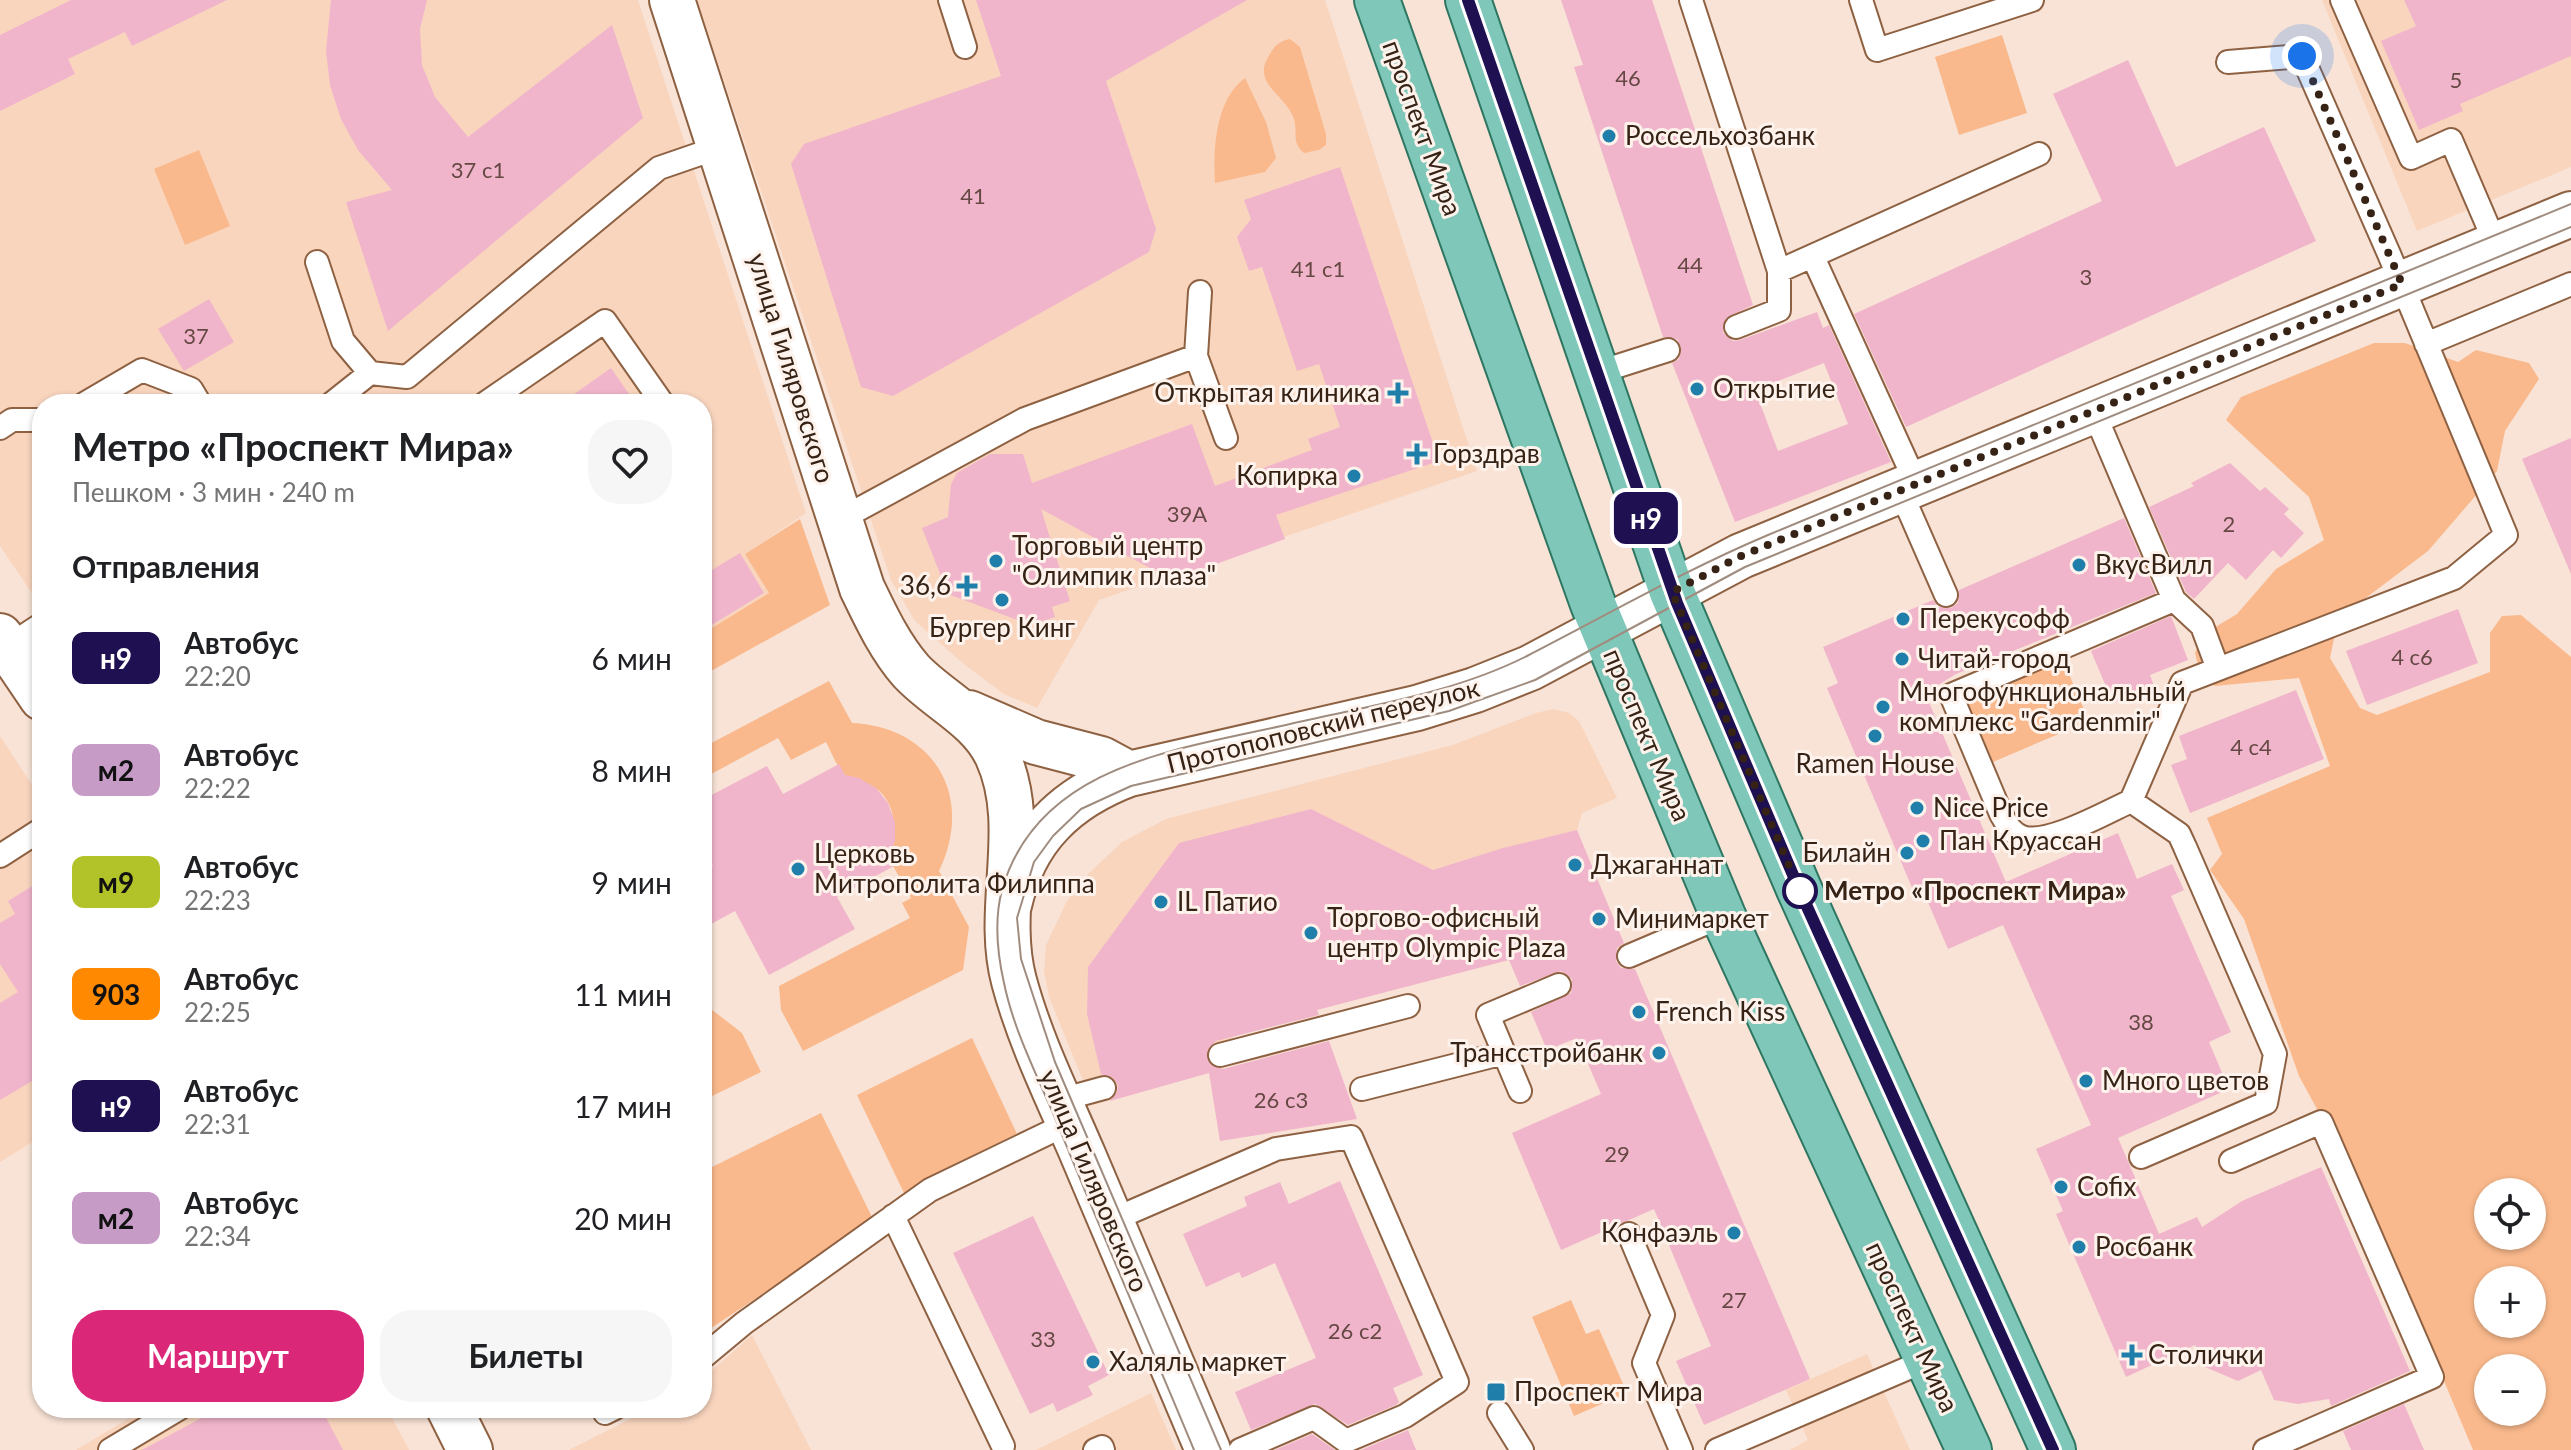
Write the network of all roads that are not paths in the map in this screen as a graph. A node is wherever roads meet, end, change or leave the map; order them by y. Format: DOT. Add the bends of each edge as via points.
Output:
graph roads {
  1 [pos="950,0"];
  2 [pos="1377,0"];
  3 [pos="1468,0"];
  4 [pos="1691,0"];
  5 [pos="1861,0"];
  6 [pos="2032,0"];
  7 [pos="2342,0"];
  8 [pos="682,5"];
  9 [pos="965,47"];
  10 [pos="2228,62"];
  11 [pos="720,147"];
  12 [pos="2039,154"];
  13 [pos="2571,214"];
  14 [pos="2496,245"];
  15 [pos="1813,257"];
  16 [pos="317,262"];
  17 [pos="1779,271"];
  18 [pos="2402,284"];
  19 [pos="2571,284"];
  20 [pos="1200,292"];
  21 [pos="1736,327"];
  22 [pos="2426,344"];
  23 [pos="1668,350"];
  24 [pos="1196,356"];
  25 [pos="370,373"];
  26 [pos="1596,373"];
  27 [pos="101,394"];
  28 [pos="194,394"];
  29 [pos="344,394"];
  30 [pos="499,394"];
  31 [pos="656,394"];
  32 [pos="2093,410"];
  33 [pos="32,420"];
  34 [pos="0,428"];
  35 [pos="1226,438"];
  36 [pos="1908,486"];
  37 [pos="839,520"];
  38 [pos="1672,592"];
  39 [pos="1946,595"];
  40 [pos="2174,600"];
  41 [pos="1603,628"];
  42 [pos="16,636"];
  43 [pos="2218,669"];
  44 [pos="32,674"];
  45 [pos="956,707"];
  46 [pos="1129,774"];
  47 [pos="2131,801"];
  48 [pos="32,835"];
  49 [pos="0,856"];
  50 [pos="1009,905"];
  51 [pos="1723,916"];
  52 [pos="1629,956"];
  53 [pos="1559,985"];
  54 [pos="1408,1006"];
  55 [pos="1504,1053"];
  56 [pos="1220,1055"];
  57 [pos="1104,1088"];
  58 [pos="1362,1089"];
  59 [pos="1520,1091"];
  60 [pos="1064,1112"];
  61 [pos="2141,1157"];
  62 [pos="2231,1161"];
  63 [pos="893,1216"];
  64 [pos="1110,1221"];
  65 [pos="1629,1234"];
  66 [pos="712,1350"];
  67 [pos="1927,1360"];
  68 [pos="1499,1413"];
  69 [pos="163,1418"];
  70 [pos="454,1418"];
  71 [pos="1003,1446"];
  72 [pos="110,1450"];
  73 [pos="470,1450"];
  74 [pos="1095,1450"];
  75 [pos="1103,1450"];
  76 [pos="1208,1450"];
  77 [pos="1240,1450"];
  78 [pos="1522,1450"];
  79 [pos="1681,1450"];
  80 [pos="1717,1450"];
  81 [pos="1969,1450"];
  82 [pos="2053,1450"];
  83 [pos="2265,1450"];
  1 -- 9 [label="lane"];
  2 -- 41 [label="main road, проспект Мира"];
  3 -- 26 [label="main road"];
  4 -- 17 [label="lane"];
  5 -- 6 [label="lane" via="1877,50"];
  7 -- 14 [label="lane" via="2411,158 2451,140"];
  8 -- 11 [label="street, улица Гиляровского"];
  10 -- 18 [label="lane" via="2302,56"];
  11 -- 25 [label="lane" via="659,168 407,377"];
  11 -- 37 [label="street, улица Гиляровского"];
  12 -- 15 [label="lane"];
  13 -- 14 [label="street, Протопоповский переулок"];
  14 -- 18 [label="street, Протопоповский переулок"];
  15 -- 17 [label="lane"];
  15 -- 36 [label="lane"];
  16 -- 25 [label="lane" via="343,341"];
  17 -- 21 [label="lane" via="1779,310"];
  18 -- 22 [label="lane"];
  18 -- 32 [label="street, Протопоповский переулок"];
  19 -- 22 [label="lane"];
  20 -- 24 [label="lane"];
  22 -- 43 [label="lane" via="2506,535 2454,578"];
  23 -- 26 [label="lane"];
  24 -- 35 [label="lane"];
  24 -- 37 [label="lane" via="1025,419"];
  25 -- 29 [label="lane"];
  26 -- 38 [label="main road"];
  27 -- 28 [label="lane" via="142,370"];
  30 -- 31 [label="lane" via="605,321"];
  32 -- 36 [label="street, Протопоповский переулок"];
  32 -- 40 [label="lane"];
  33 -- 34 [label="lane" via="12,420"];
  36 -- 38 [label="street, Протопоповский переулок" via="1741,556"];
  36 -- 39 [label="lane"];
  37 -- 45 [label="street, улица Гиляровского" via="862,588 895,650 934,692"];
  38 -- 41 [label="street, Протопоповский переулок"];
  38 -- 82 [label="main road" via="1799,889"];
  40 -- 43 [label="lane" via="2202,626"];
  40 -- 47 [label="lane" via="1980,673 1951,695 2001,814 2018,836 2047,837"];
  41 -- 46 [label="street, Протопоповский переулок" via="1530,668 1417,708"];
  41 -- 51 [label="main road, проспект Мира"];
  42 -- 44 [label="street"];
  43 -- 47 [label="lane" via="2182,683"];
  45 -- 46 [label="street, улица Гиляровского"];
  45 -- 50 [label="street, улица Гиляровского" via="982,732 1005,776 1012,810"];
  46 -- 50 [label="street, улица Гиляровского" via="1078,799 1046,828 1031,847"];
  47 -- 61 [label="lane" via="2179,834 2275,1054 2266,1103"];
  48 -- 49 [label="lane"];
  50 -- 60 [label="street, улица Гиляровского" via="1007,944 1014,983"];
  51 -- 52 [label="lane"];
  51 -- 67 [label="main road, проспект Мира"];
  53 -- 55 [label="lane" via="1488,1015"];
  54 -- 56 [label="lane"];
  55 -- 58 [label="lane"];
  55 -- 59 [label="lane"];
  57 -- 60 [label="lane"];
  60 -- 63 [label="lane"];
  60 -- 64 [label="street, улица Гиляровского"];
  62 -- 83 [label="lane" via="2321,1122 2432,1377"];
  63 -- 66 [label="lane"];
  63 -- 71 [label="lane"];
  64 -- 76 [label="street, улица Гиляровского"];
  64 -- 77 [label="lane" via="1276,1149 1351,1137 1457,1382 1405,1416 1346,1441 1314,1418"];
  65 -- 79 [label="lane" via="1663,1315 1644,1363"];
  67 -- 80 [label="lane"];
  67 -- 81 [label="main road, проспект Мира"];
  68 -- 78 [label="lane"];
  69 -- 72 [label="lane"];
  70 -- 73 [label="street"];
  74 -- 75 [label="lane"];
}
